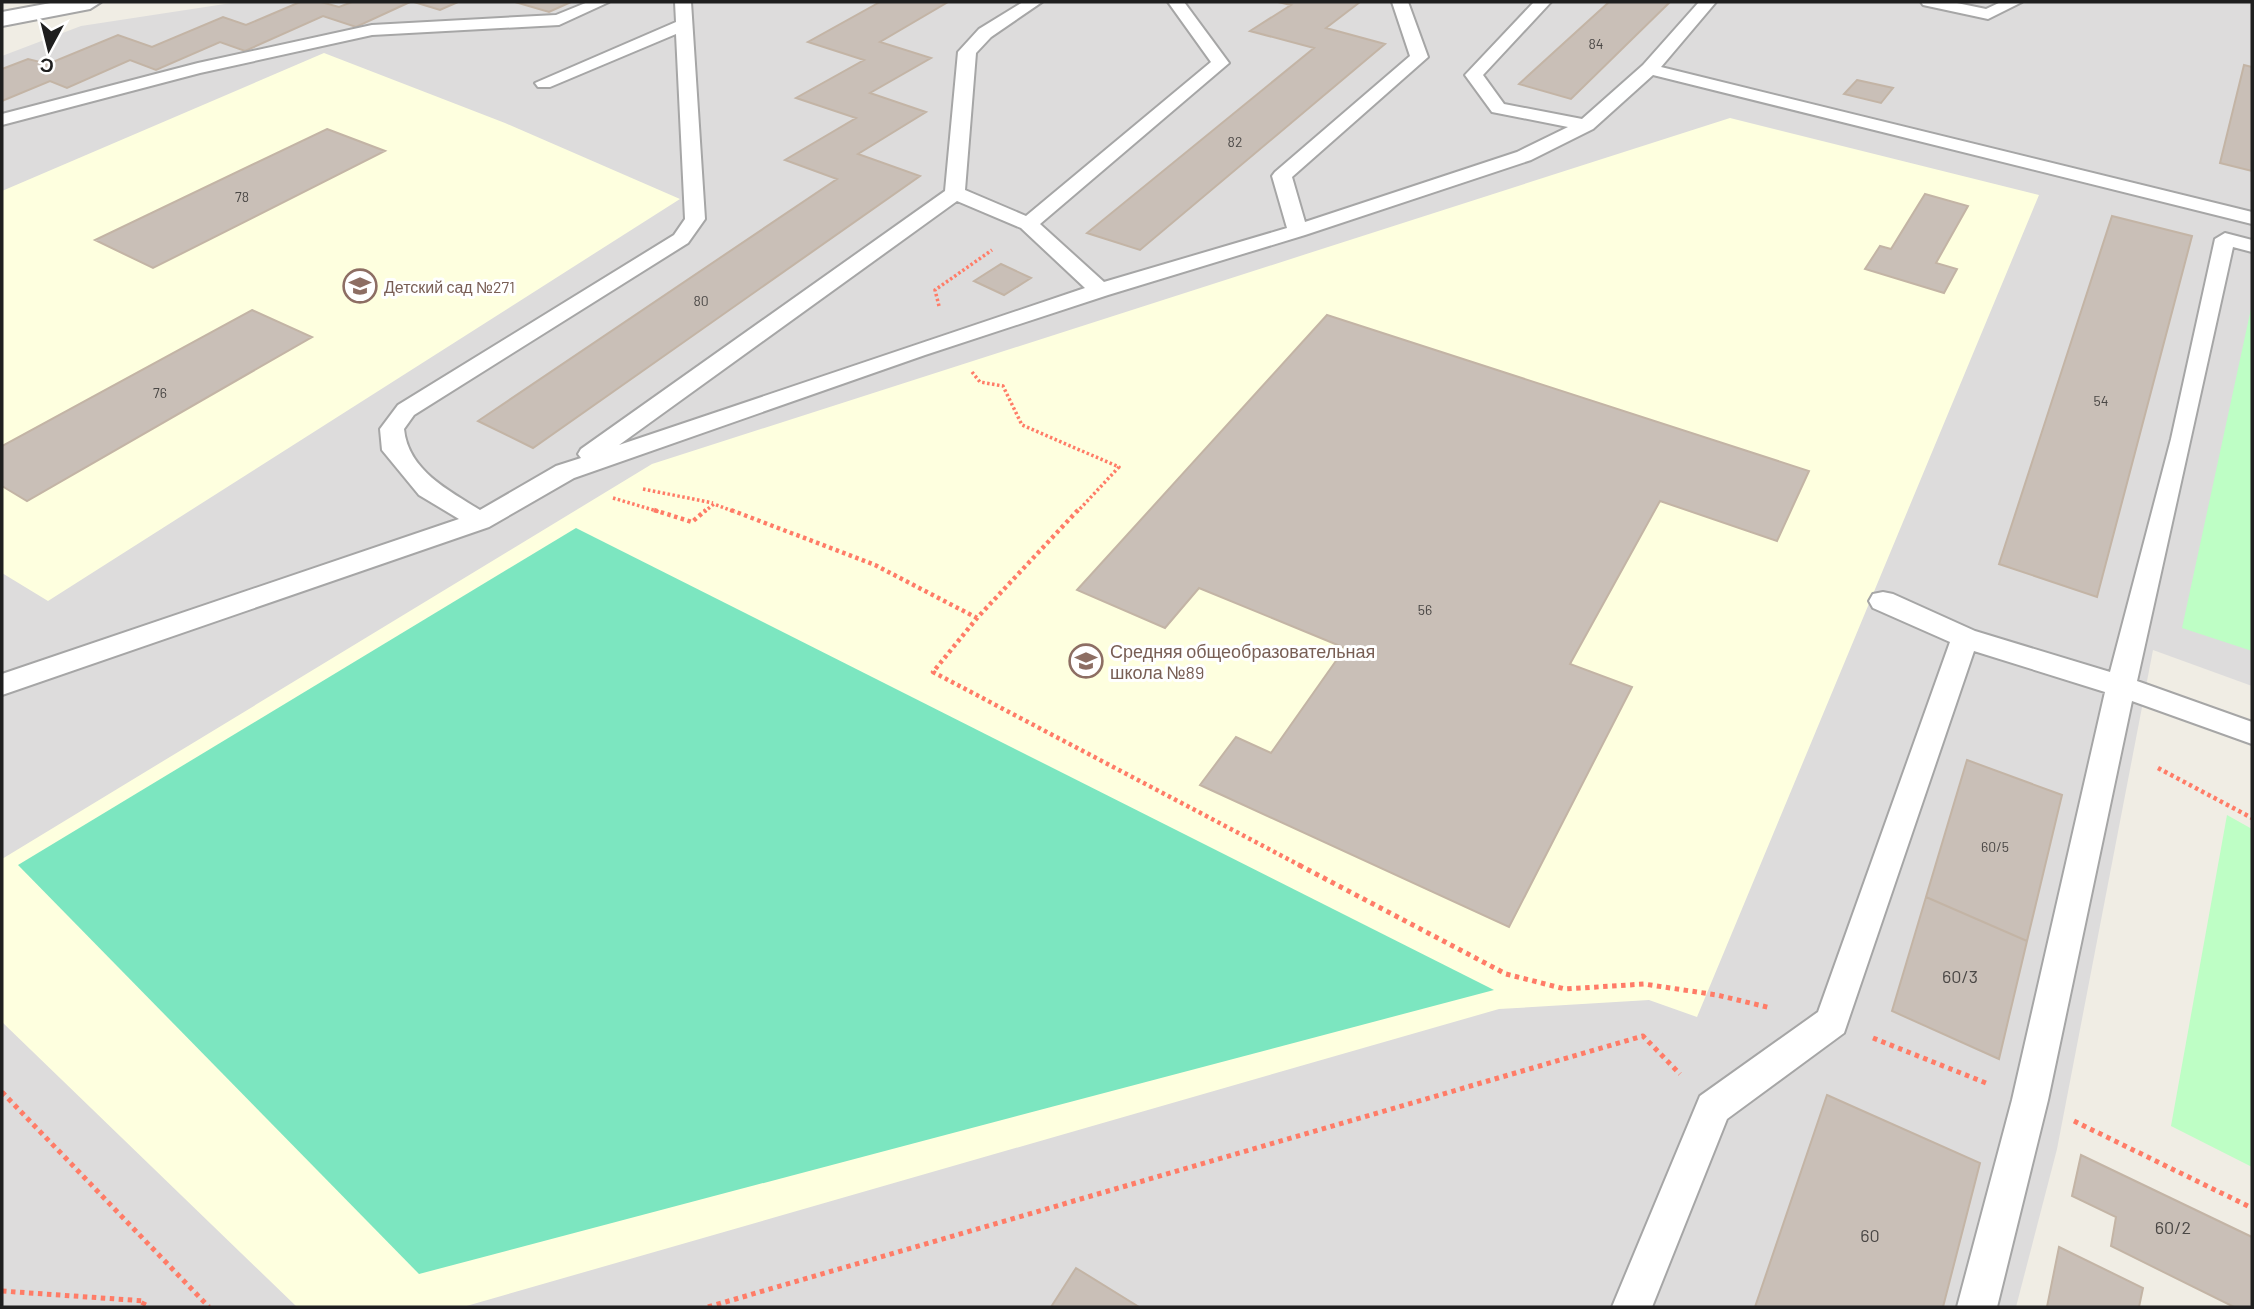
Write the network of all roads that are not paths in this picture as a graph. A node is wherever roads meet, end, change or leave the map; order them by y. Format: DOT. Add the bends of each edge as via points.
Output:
graph roads {
  1 [pos="90,2"];
  2 [pos="601,2"];
  3 [pos="683,2"];
  4 [pos="1034,2"];
  5 [pos="1176,2"];
  6 [pos="1400,2"];
  7 [pos="1543,2"];
  8 [pos="1707,2"];
  9 [pos="1929,2"];
  10 [pos="2014,2"];
  11 [pos="2,19"];
  12 [pos="684,25"];
  13 [pos="1649,69"];
  14 [pos="544,83"];
  15 [pos="1497,108"];
  16 [pos="2,121"];
  17 [pos="1586,125"];
  18 [pos="1517,144"];
  19 [pos="955,193"];
  20 [pos="2252,218"];
  21 [pos="1028,224"];
  22 [pos="1298,231"];
  23 [pos="2252,246"];
  24 [pos="1100,290"];
  25 [pos="565,472"];
  26 [pos="480,521"];
  27 [pos="1883,601"];
  28 [pos="1965,638"];
  29 [pos="2,685"];
  30 [pos="2121,686"];
  31 [pos="2252,733"];
  32 [pos="1632,1307"];
  33 [pos="1977,1307"];
  1 -- 11 [label="street"];
  2 -- 16 [label="lane" via="559,20 372,30 198,68"];
  3 -- 12 [label="lane"];
  4 -- 19 [label="lane" via="985,33 967,52"];
  5 -- 21 [label="lane" via="1220,63"];
  6 -- 22 [label="lane" via="1419,57 1282,176"];
  7 -- 15 [label="lane" via="1474,75"];
  8 -- 13 [label="lane"];
  9 -- 10 [label="lane" via="1989,14"];
  12 -- 14 [label="lane"];
  12 -- 26 [label="lane" via="695,219 681,239 407,410 392,429 394,450 428,489"];
  13 -- 17 [label="lane"];
  13 -- 20 [label="lane"];
  15 -- 17 [label="lane"];
  15 -- 18 [label="lane"];
  17 -- 18 [label="lane"];
  18 -- 22 [label="lane"];
  19 -- 21 [label="lane"];
  19 -- 25 [label="lane"];
  21 -- 24 [label="lane"];
  22 -- 24 [label="lane"];
  23 -- 30 [label="lane" via="2225,239"];
  24 -- 25 [label="lane"];
  25 -- 26 [label="lane"];
  26 -- 29 [label="lane"];
  27 -- 28 [label="lane"];
  28 -- 30 [label="lane"];
  28 -- 32 [label="lane" via="1832,1022 1713,1108"];
  30 -- 31 [label="lane"];
  30 -- 33 [label="lane" via="2029,1100"];
}
